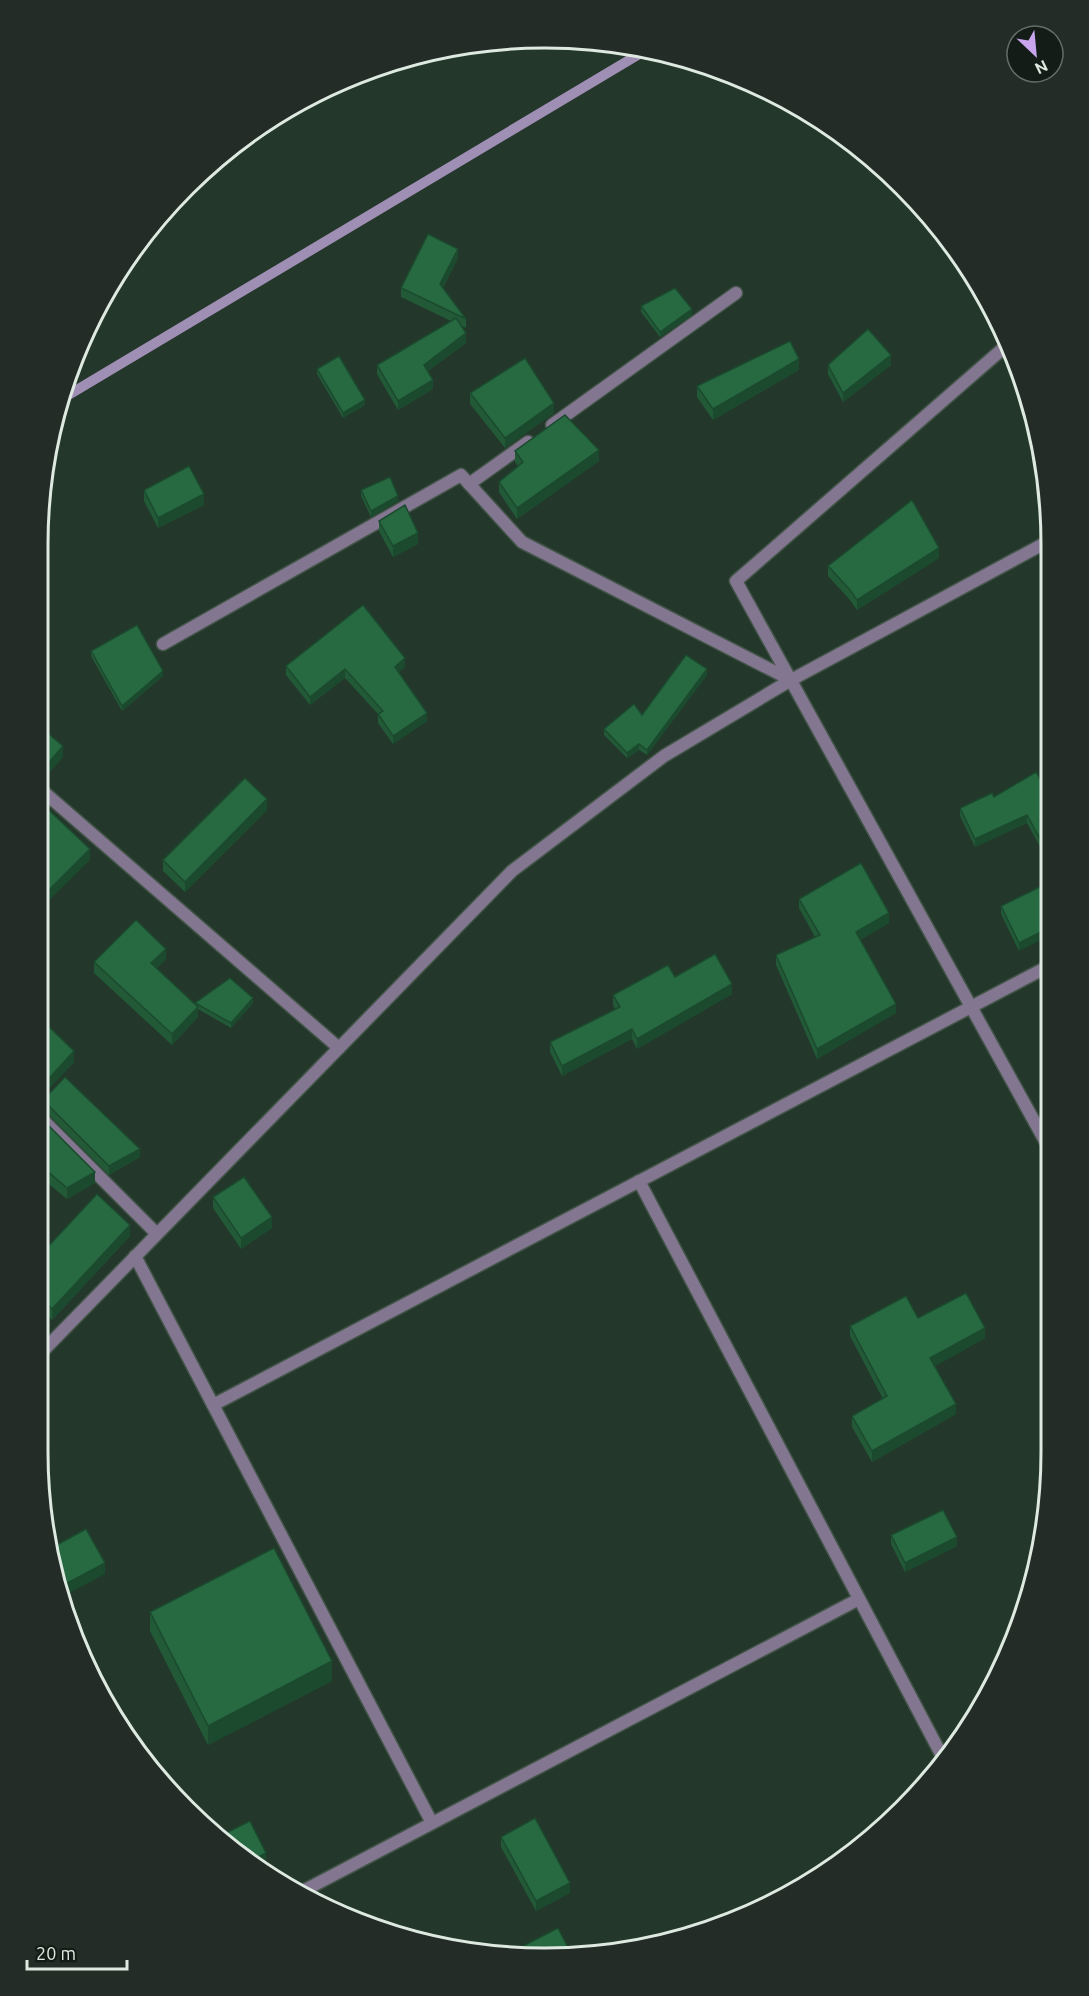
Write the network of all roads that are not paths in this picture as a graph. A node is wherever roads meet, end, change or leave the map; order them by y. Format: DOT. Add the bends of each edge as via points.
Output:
graph roads {
  1 [pos="736,293"];
  2 [pos="1001,350"];
  3 [pos="469,484"];
  4 [pos="1041,545"];
  5 [pos="163,644"];
  6 [pos="791,680"];
  7 [pos="48,797"];
  8 [pos="1041,970"];
  9 [pos="972,1007"];
  10 [pos="339,1048"];
  11 [pos="48,1124"];
  12 [pos="1041,1133"];
  13 [pos="639,1181"];
  14 [pos="157,1234"];
  15 [pos="135,1256"];
  16 [pos="48,1346"];
  17 [pos="213,1405"];
  18 [pos="859,1599"];
  19 [pos="940,1752"];
  20 [pos="432,1823"];
  21 [pos="309,1888"];
  1 -- 3 [label="street"];
  2 -- 6 [label="street" via="736,581"];
  3 -- 5 [label="street" via="460,475"];
  3 -- 6 [label="street" via="522,542"];
  4 -- 6 [label="street"];
  6 -- 9 [label="street"];
  6 -- 10 [label="street" via="664,756 513,871"];
  7 -- 10 [label="street"];
  8 -- 9 [label="street"];
  9 -- 12 [label="street"];
  9 -- 13 [label="street"];
  10 -- 14 [label="street"];
  11 -- 14 [label="street"];
  13 -- 17 [label="street"];
  13 -- 18 [label="street"];
  14 -- 15 [label="street"];
  15 -- 16 [label="street"];
  15 -- 17 [label="street"];
  17 -- 20 [label="street"];
  18 -- 19 [label="street"];
  18 -- 20 [label="street"];
  20 -- 21 [label="street"];
}
